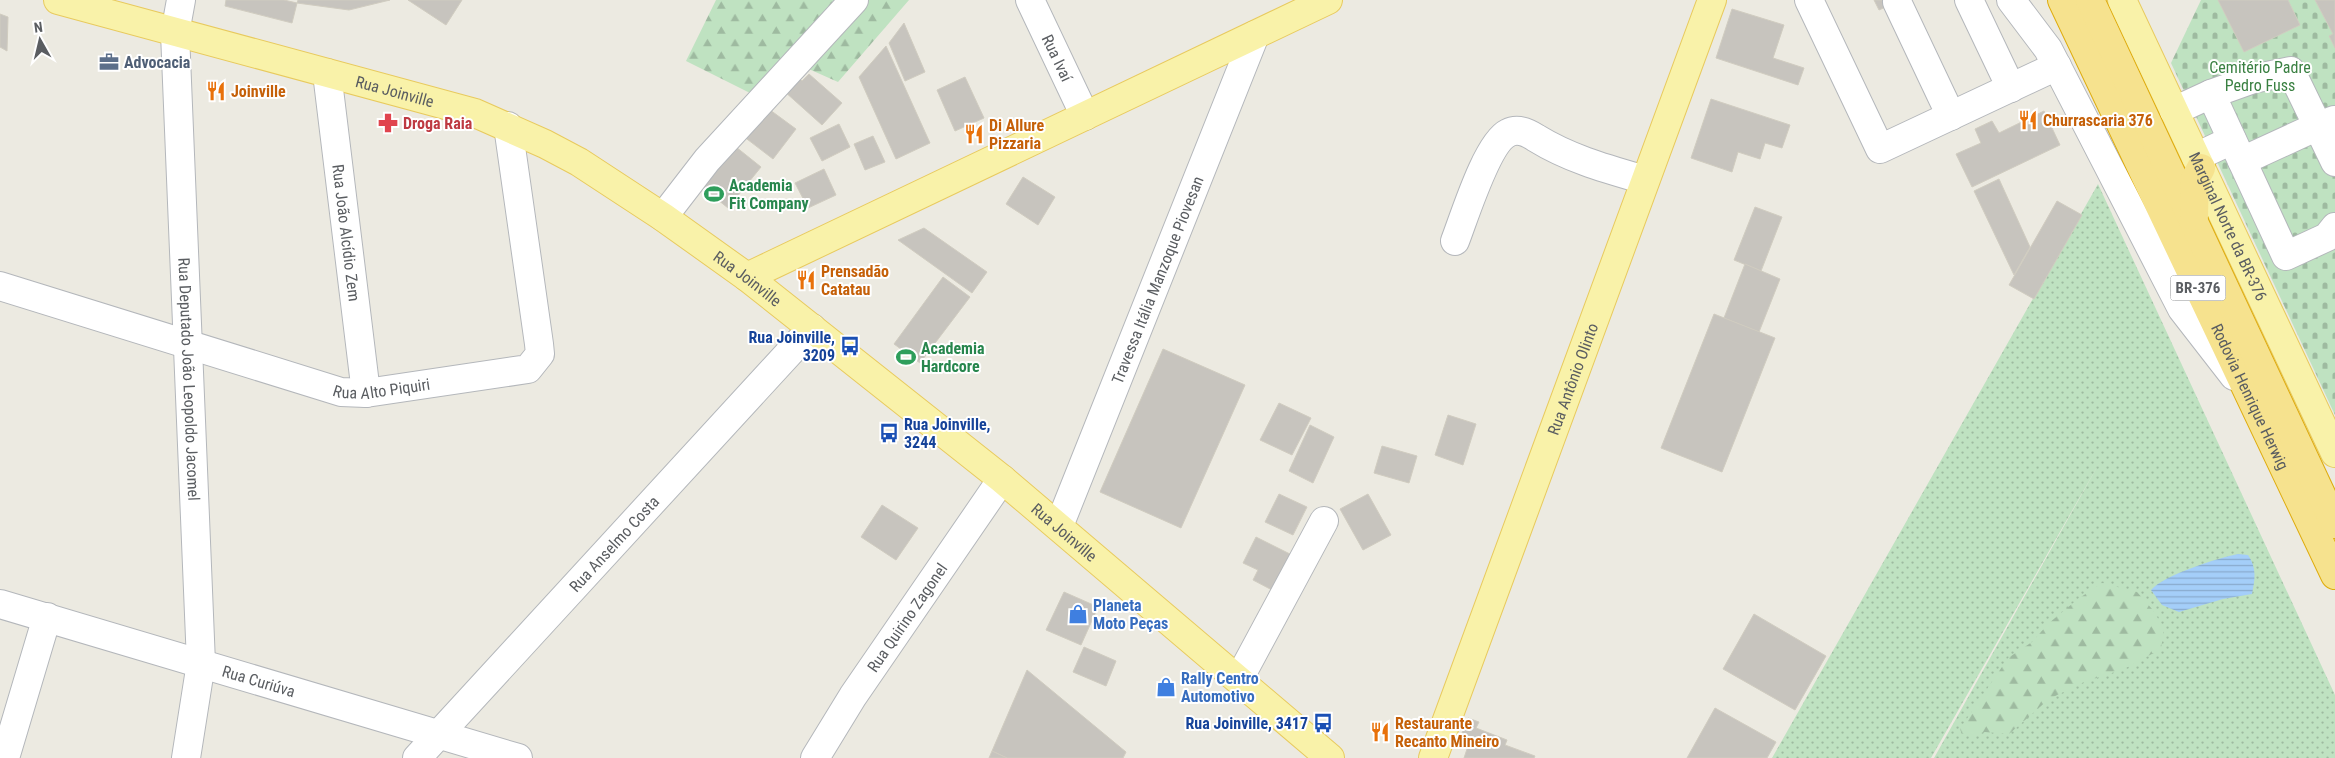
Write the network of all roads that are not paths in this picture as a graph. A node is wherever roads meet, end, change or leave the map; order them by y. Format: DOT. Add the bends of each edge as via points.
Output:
graph roads {
  1 [pos="58,0"];
  2 [pos="181,0"];
  3 [pos="854,0"];
  4 [pos="1030,0"];
  5 [pos="1328,0"];
  6 [pos="1712,0"];
  7 [pos="1809,0"];
  8 [pos="1969,0"];
  9 [pos="2062,0"];
  10 [pos="2090,0"];
  11 [pos="2122,0"];
  12 [pos="2012,1"];
  13 [pos="1898,2"];
  14 [pos="175,33"];
  15 [pos="1255,35"];
  16 [pos="1998,60"];
  17 [pos="2057,66"];
  18 [pos="327,73"];
  19 [pos="2011,88"];
  20 [pos="2217,92"];
  21 [pos="2174,112"];
  22 [pos="1085,116"];
  23 [pos="1951,116"];
  24 [pos="2326,123"];
  25 [pos="508,126"];
  26 [pos="2237,150"];
  27 [pos="2198,162"];
  28 [pos="2335,162"];
  29 [pos="1645,180"];
  30 [pos="664,217"];
  31 [pos="2194,223"];
  32 [pos="2335,227"];
  33 [pos="1455,241"];
  34 [pos="747,277"];
  35 [pos="0,286"];
  36 [pos="812,328"];
  37 [pos="188,345"];
  38 [pos="366,393"];
  39 [pos="2249,395"];
  40 [pos="2335,453"];
  41 [pos="1002,480"];
  42 [pos="1324,521"];
  43 [pos="2335,524"];
  44 [pos="1059,526"];
  45 [pos="2335,576"];
  46 [pos="0,604"];
  47 [pos="47,618"];
  48 [pos="201,664"];
  49 [pos="1239,679"];
  50 [pos="439,735"];
  51 [pos="5,758"];
  52 [pos="186,758"];
  53 [pos="417,758"];
  54 [pos="518,758"];
  55 [pos="815,758"];
  56 [pos="1330,758"];
  57 [pos="1433,758"];
  1 -- 14 [label="main road, Rua Joinville"];
  2 -- 14 [label="street, Rua Deputado João Leopoldo Jacomel"];
  3 -- 30 [label="street" via="707,160"];
  4 -- 22 [label="street, Rua Ivaí"];
  5 -- 15 [label="main road"];
  6 -- 29 [label="main road, Rua Antônio Olinto"];
  7 -- 23 [label="street" via="1880,149"];
  8 -- 16 [label="street"];
  9 -- 39 [label="highway, Rodovia Henrique Herwig / BR-376"];
  10 -- 31 [label="highway, Rodovia Henrique Herwig / BR-376"];
  11 -- 21 [label="main road, Marginal Norte da BR-376"];
  12 -- 16 [label="street"];
  12 -- 17 [label="street" via="2031,24"];
  13 -- 23 [label="street"];
  14 -- 18 [label="main road, Rua Joinville"];
  14 -- 37 [label="street, Rua Deputado João Leopoldo Jacomel"];
  15 -- 22 [label="main road"];
  15 -- 44 [label="street, Travessa Itália Manzoque Piovesan"];
  16 -- 19 [label="street"];
  17 -- 19 [label="street"];
  17 -- 39 [label="street" via="2182,309"];
  18 -- 25 [label="main road, Rua Joinville" via="438,102"];
  18 -- 38 [label="street, Rua João Alcídio Zem"];
  19 -- 23 [label="street"];
  20 -- 21 [label="street"];
  20 -- 24 [label="street" via="2253,79 2291,71"];
  20 -- 26 [label="street"];
  21 -- 27 [label="main road, Marginal Norte da BR-376"];
  22 -- 34 [label="main road"];
  24 -- 26 [label="street"];
  24 -- 28 [label="street"];
  25 -- 30 [label="main road, Rua Joinville" via="579,162"];
  25 -- 38 [label="street, Rua Alto Piquiri" via="540,354 528,370"];
  26 -- 27 [label="street"];
  26 -- 32 [label="street" via="2286,256 2327,237"];
  27 -- 31 [label="highway"];
  27 -- 40 [label="main road, Marginal Norte da BR-376"];
  29 -- 33 [label="street" via="1579,160 1530,134 1518,130 1509,132 1500,138 1491,153"];
  29 -- 57 [label="main road, Rua Antônio Olinto"];
  30 -- 34 [label="main road, Rua Joinville"];
  31 -- 43 [label="highway, Rodovia Henrique Herwig / BR-376"];
  34 -- 36 [label="main road, Rua Joinville"];
  35 -- 37 [label="street, Rua Alto Piquiri"];
  36 -- 41 [label="main road, Rua Joinville"];
  36 -- 50 [label="street, Rua Anselmo Costa"];
  37 -- 38 [label="street, Rua Alto Piquiri" via="328,390"];
  37 -- 48 [label="street, Rua Deputado João Leopoldo Jacomel"];
  39 -- 45 [label="highway, Rodovia Henrique Herwig / BR-376"];
  41 -- 44 [label="main road, Rua Joinville"];
  41 -- 55 [label="street, Rua Quirino Zagonel"];
  42 -- 49 [label="street"];
  44 -- 49 [label="main road, Rua Joinville"];
  46 -- 47 [label="street, Rua Curiúva"];
  47 -- 48 [label="street, Rua Curiúva"];
  47 -- 51 [label="street"];
  48 -- 50 [label="street, Rua Curiúva"];
  48 -- 52 [label="street, Rua Deputado João Leopoldo Jacomel"];
  49 -- 56 [label="main road, Rua Joinville"];
  50 -- 53 [label="street, Rua Anselmo Costa"];
  50 -- 54 [label="street, Rua Curiúva"];
}
